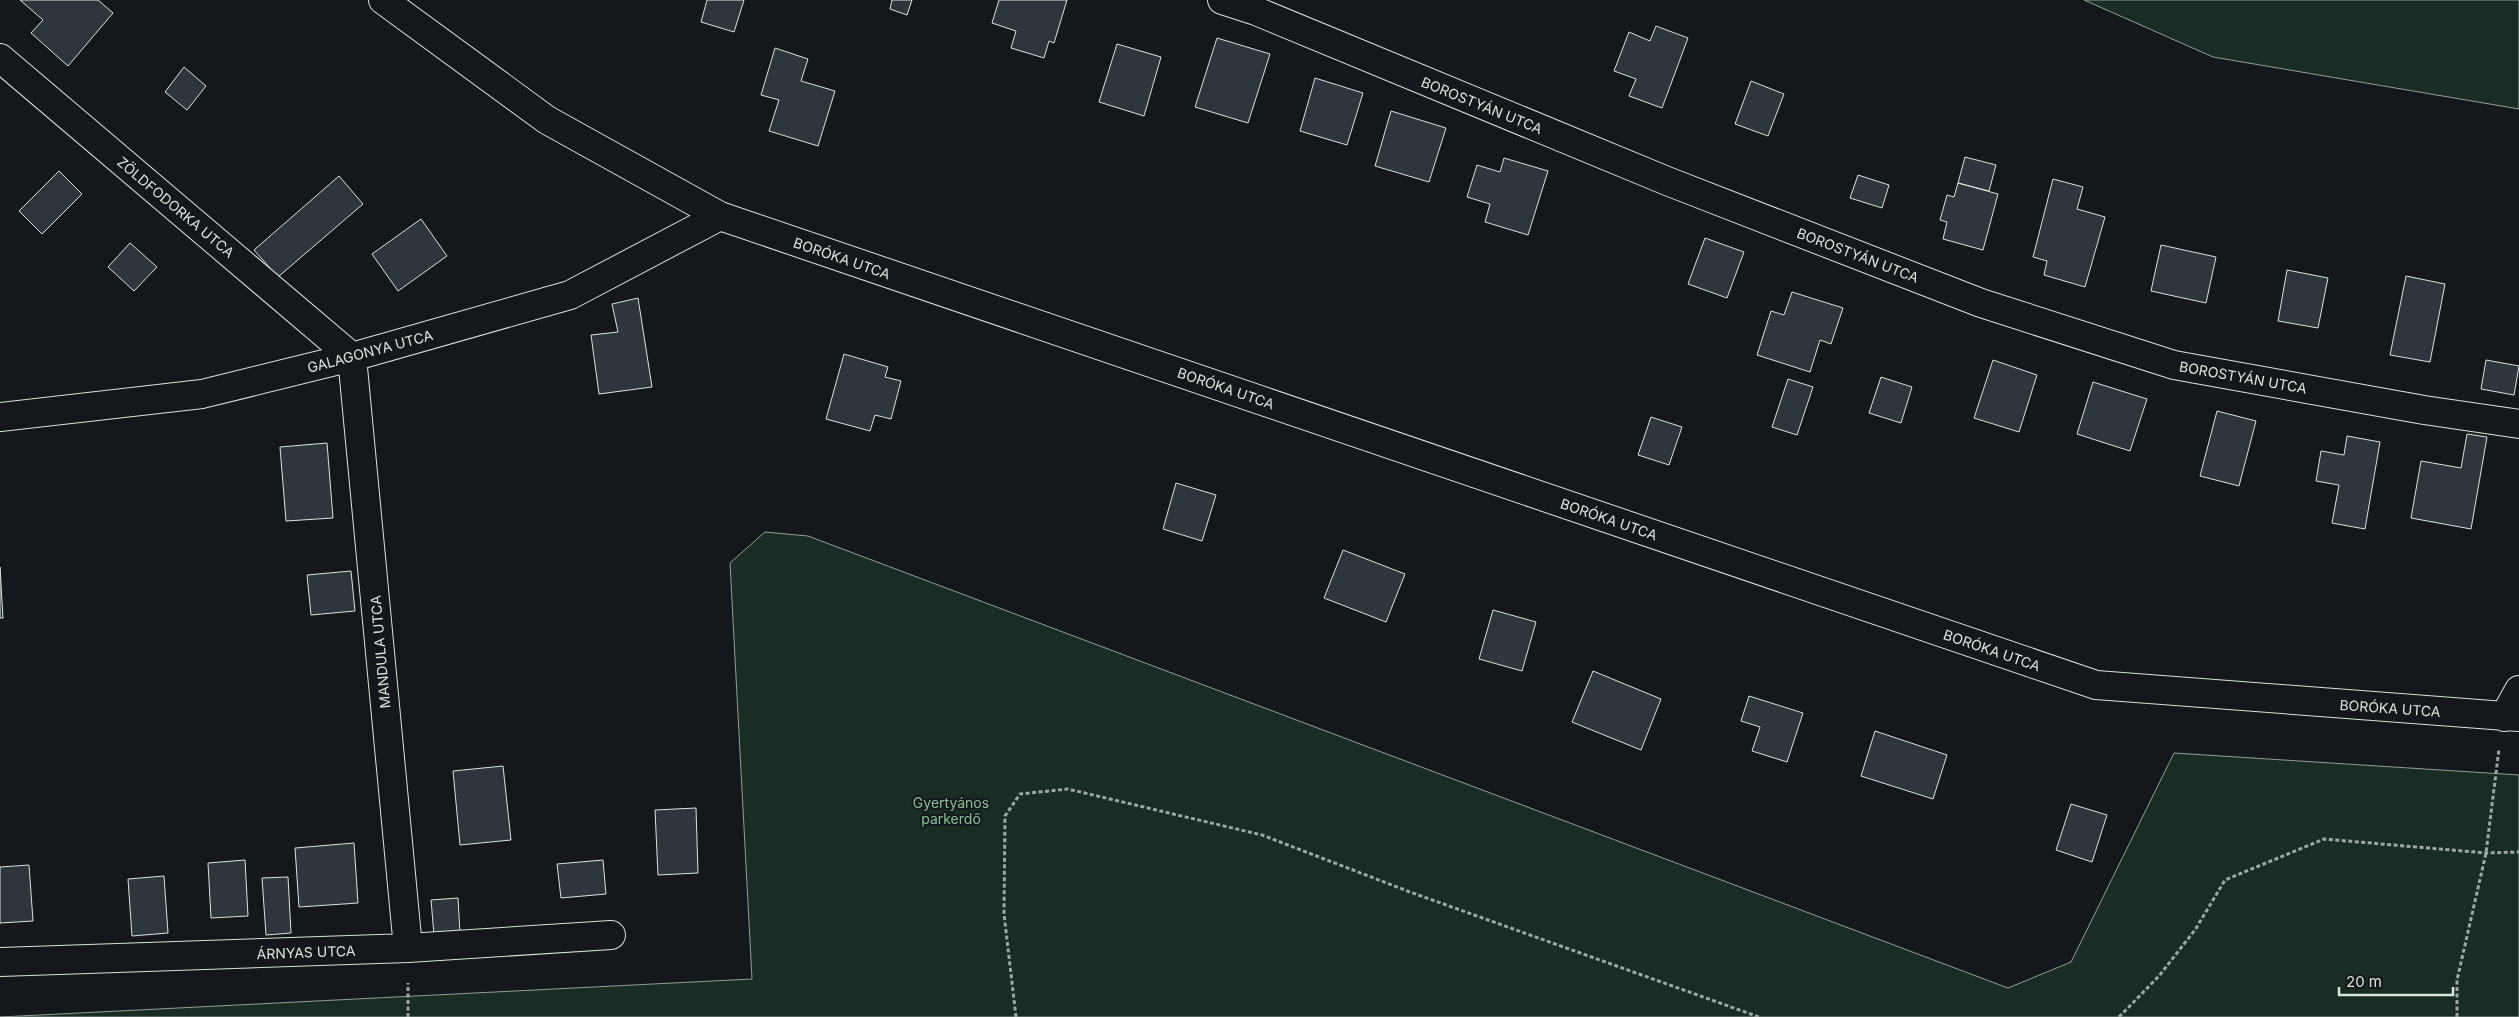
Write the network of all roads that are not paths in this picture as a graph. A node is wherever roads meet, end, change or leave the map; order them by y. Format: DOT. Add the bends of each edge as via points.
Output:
graph roads {
  1 [pos="383,0"];
  2 [pos="1222,0"];
  3 [pos="0,58"];
  4 [pos="720,216"];
  5 [pos="352,357"];
  6 [pos="0,417"];
  7 [pos="2519,424"];
  8 [pos="2519,690"];
  9 [pos="2511,717"];
  10 [pos="611,935"];
  11 [pos="408,948"];
  12 [pos="0,962"];
  1 -- 4 [label="street, BORÓKA UTCA" via="546,120"];
  2 -- 7 [label="street, BOROSTYÁN UTCA" via="1256,11 1666,181 1981,303 2174,365"];
  3 -- 5 [label="street, ZÖLDFODORKA UTCA"];
  4 -- 5 [label="street, GALAGONYA UTCA" via="570,295"];
  4 -- 9 [label="street, BORÓKA UTCA" via="2096,685"];
  5 -- 6 [label="street, GALAGONYA UTCA" via="202,394"];
  5 -- 11 [label="street, MANDULA UTCA"];
  8 -- 9 [label="street"];
  10 -- 11 [label="street, ÁRNYAS UTCA"];
  11 -- 12 [label="street, ÁRNYAS UTCA"];
}
